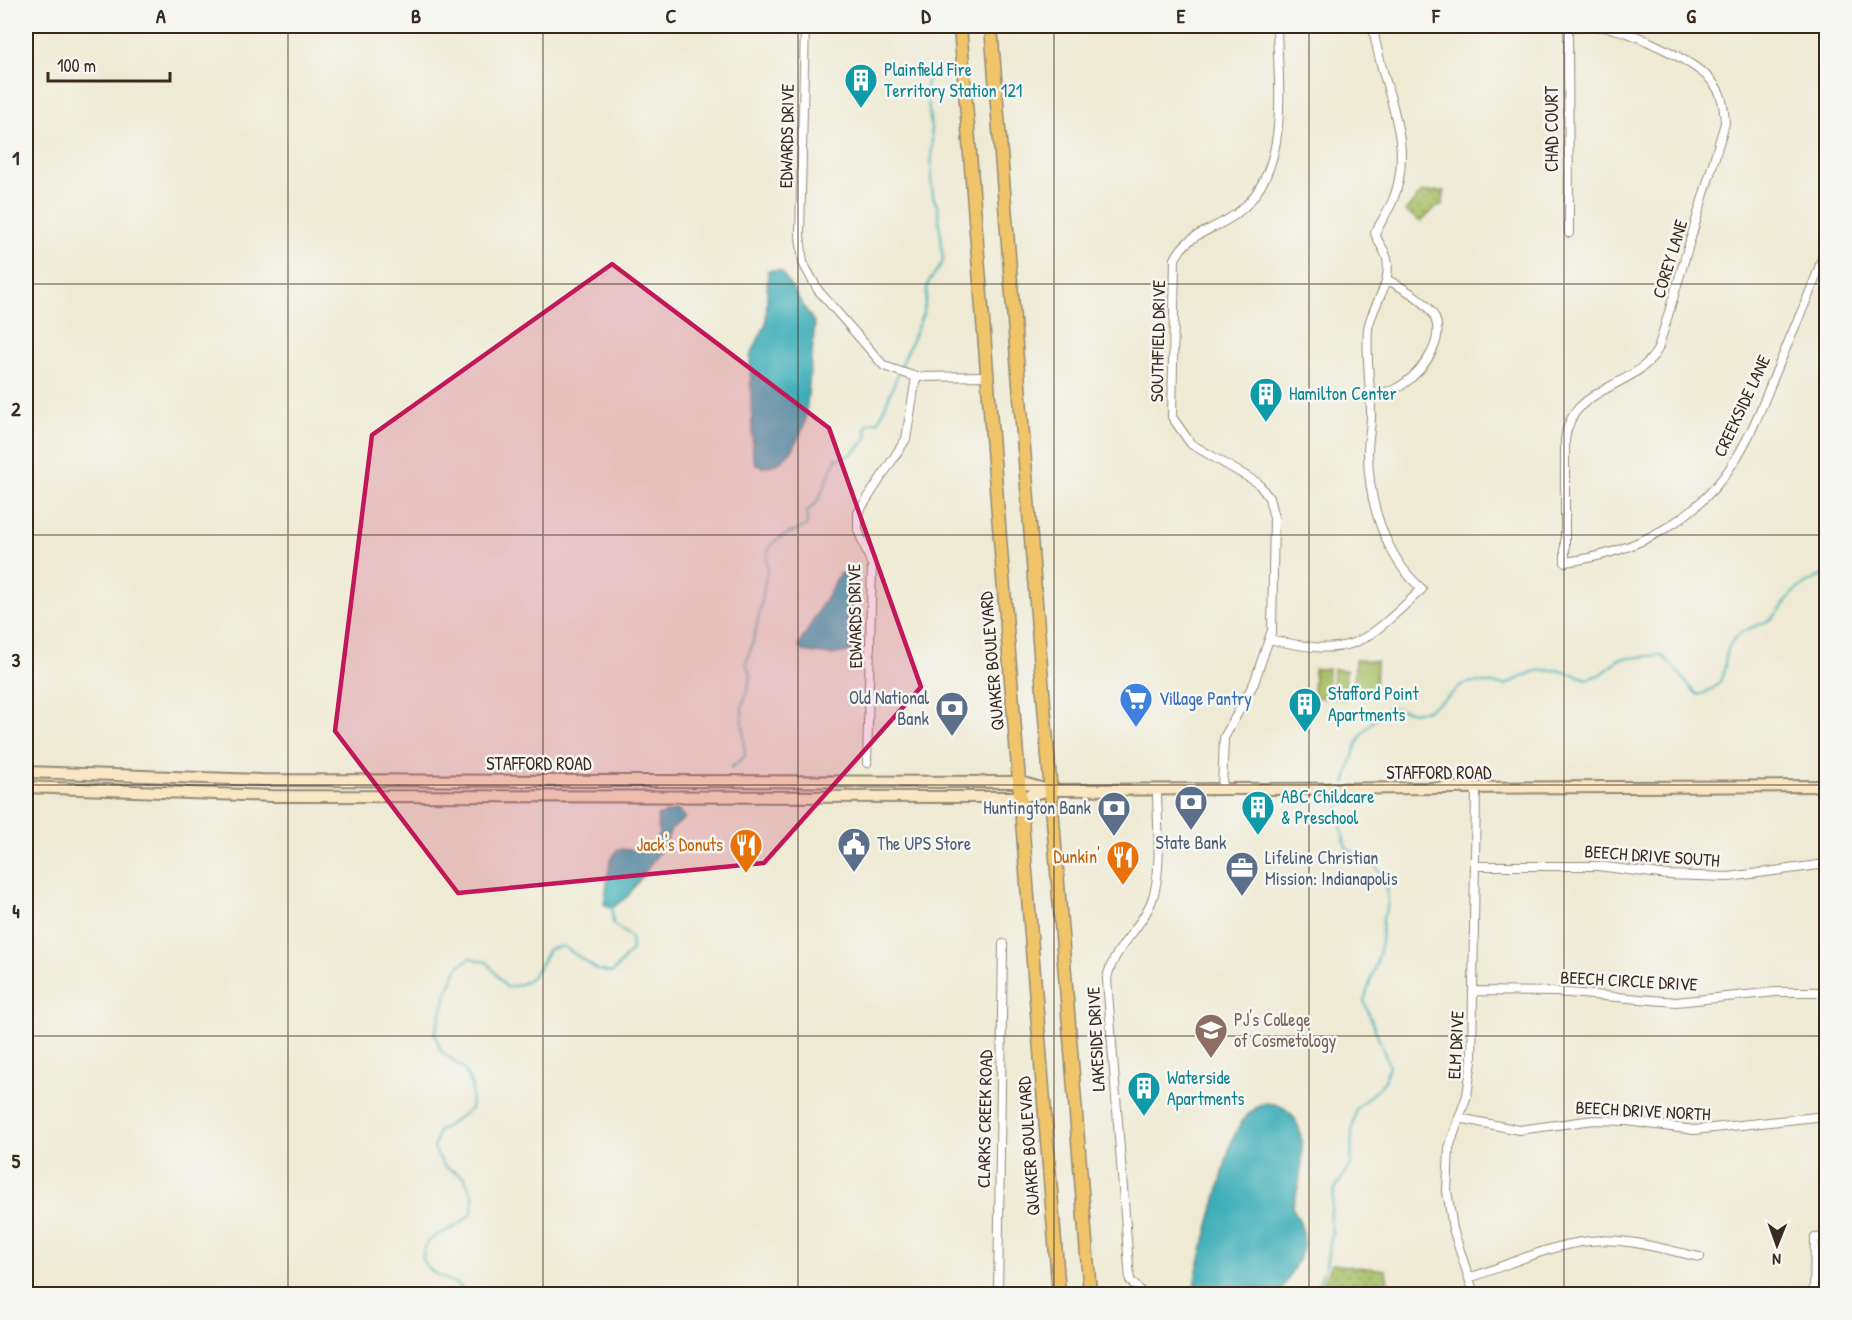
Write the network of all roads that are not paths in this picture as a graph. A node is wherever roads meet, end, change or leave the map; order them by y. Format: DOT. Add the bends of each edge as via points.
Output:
graph roads {
  1 [pos="805,26"];
  2 [pos="960,26"];
  3 [pos="991,26"];
  4 [pos="1277,26"];
  5 [pos="1373,26"];
  6 [pos="1568,26"];
  7 [pos="1569,233"];
  8 [pos="1827,242"];
  9 [pos="1388,280"];
  10 [pos="988,376"];
  11 [pos="912,377"];
  12 [pos="1370,393"];
  13 [pos="1565,562"];
  14 [pos="1269,639"];
  15 [pos="867,763"];
  16 [pos="26,772"];
  17 [pos="1020,782"];
  18 [pos="1827,786"];
  19 [pos="26,787"];
  20 [pos="1157,789"];
  21 [pos="1222,789"];
  22 [pos="1051,790"];
  23 [pos="1476,790"];
  24 [pos="1021,797"];
  25 [pos="1827,864"];
  26 [pos="1476,866"];
  27 [pos="1003,944"];
  28 [pos="1474,991"];
  29 [pos="1817,992"];
  30 [pos="1827,1116"];
  31 [pos="1459,1118"];
  32 [pos="1827,1237"];
  33 [pos="1700,1257"];
  34 [pos="1469,1278"];
  35 [pos="998,1294"];
  36 [pos="1059,1294"];
  37 [pos="1090,1294"];
  38 [pos="1143,1294"];
  39 [pos="1474,1294"];
  40 [pos="1814,1294"];
  1 -- 11 [label="street, EDWARDS DRIVE" via="800,235 803,263 818,290 884,366"];
  2 -- 10 [label="main road, QUAKER BOULEVARD"];
  3 -- 22 [label="main road"];
  4 -- 14 [label="street, SOUTHFIELD DRIVE" via="1275,152 1268,178 1254,199 1234,216 1185,242 1175,259 1172,322 1171,407 1177,428 1201,452 1252,477 1272,507 1273,619"];
  5 -- 9 [label="street" via="1401,142 1397,187 1375,233 1386,255"];
  6 -- 7 [label="street, CHAD COURT"];
  6 -- 13 [label="street, COREY LANE" via="1608,27 1691,63 1719,91 1725,123 1658,349 1640,370 1580,405 1569,421"];
  8 -- 13 [label="street, CREEKSIDE LANE" via="1747,440 1722,479 1685,515 1651,537 1619,552"];
  9 -- 12 [label="street" via="1368,328"];
  9 -- 12 [label="street" via="1422,302 1435,317 1437,333 1435,345 1408,381 1391,391"];
  10 -- 11 [label="street, EDWARDS DRIVE"];
  10 -- 17 [label="main road, QUAKER BOULEVARD"];
  11 -- 15 [label="street, EDWARDS DRIVE" via="906,439 858,513 858,530 872,565"];
  12 -- 14 [label="street" via="1369,458 1374,499 1396,561 1422,589 1375,632 1341,648 1306,648"];
  14 -- 21 [label="street, SOUTHFIELD DRIVE" via="1254,683 1224,738"];
  16 -- 17 [label="main road, STAFFORD ROAD" via="320,781"];
  17 -- 22 [label="main road, STAFFORD ROAD"];
  17 -- 24 [label="main road, QUAKER BOULEVARD"];
  18 -- 23 [label="main road, STAFFORD ROAD"];
  19 -- 24 [label="main road, STAFFORD ROAD" via="282,796"];
  20 -- 21 [label="main road, STAFFORD ROAD"];
  20 -- 22 [label="main road, STAFFORD ROAD"];
  20 -- 38 [label="street, LAKESIDE DRIVE" via="1153,899 1111,964 1107,979 1130,1280"];
  21 -- 23 [label="main road, STAFFORD ROAD"];
  22 -- 24 [label="main road, STAFFORD ROAD"];
  22 -- 37 [label="main road"];
  23 -- 26 [label="street, ELM DRIVE"];
  24 -- 36 [label="main road, QUAKER BOULEVARD"];
  25 -- 26 [label="street, BEECH DRIVE SOUTH" via="1729,877 1668,875 1598,866"];
  26 -- 28 [label="street, ELM DRIVE"];
  27 -- 35 [label="street, CLARKS CREEK ROAD"];
  28 -- 29 [label="street, BEECH CIRCLE DRIVE" via="1557,992 1676,1002"];
  28 -- 31 [label="street, ELM DRIVE" via="1470,1082"];
  30 -- 31 [label="street, BEECH DRIVE NORTH" via="1694,1130 1594,1120 1518,1130"];
  31 -- 34 [label="street, ELM DRIVE" via="1449,1148 1447,1191 1453,1229"];
  32 -- 40 [label="street" via="1815,1238"];
  33 -- 34 [label="street" via="1627,1243 1591,1241 1567,1245"];
  34 -- 39 [label="street, ELM DRIVE"];
}
